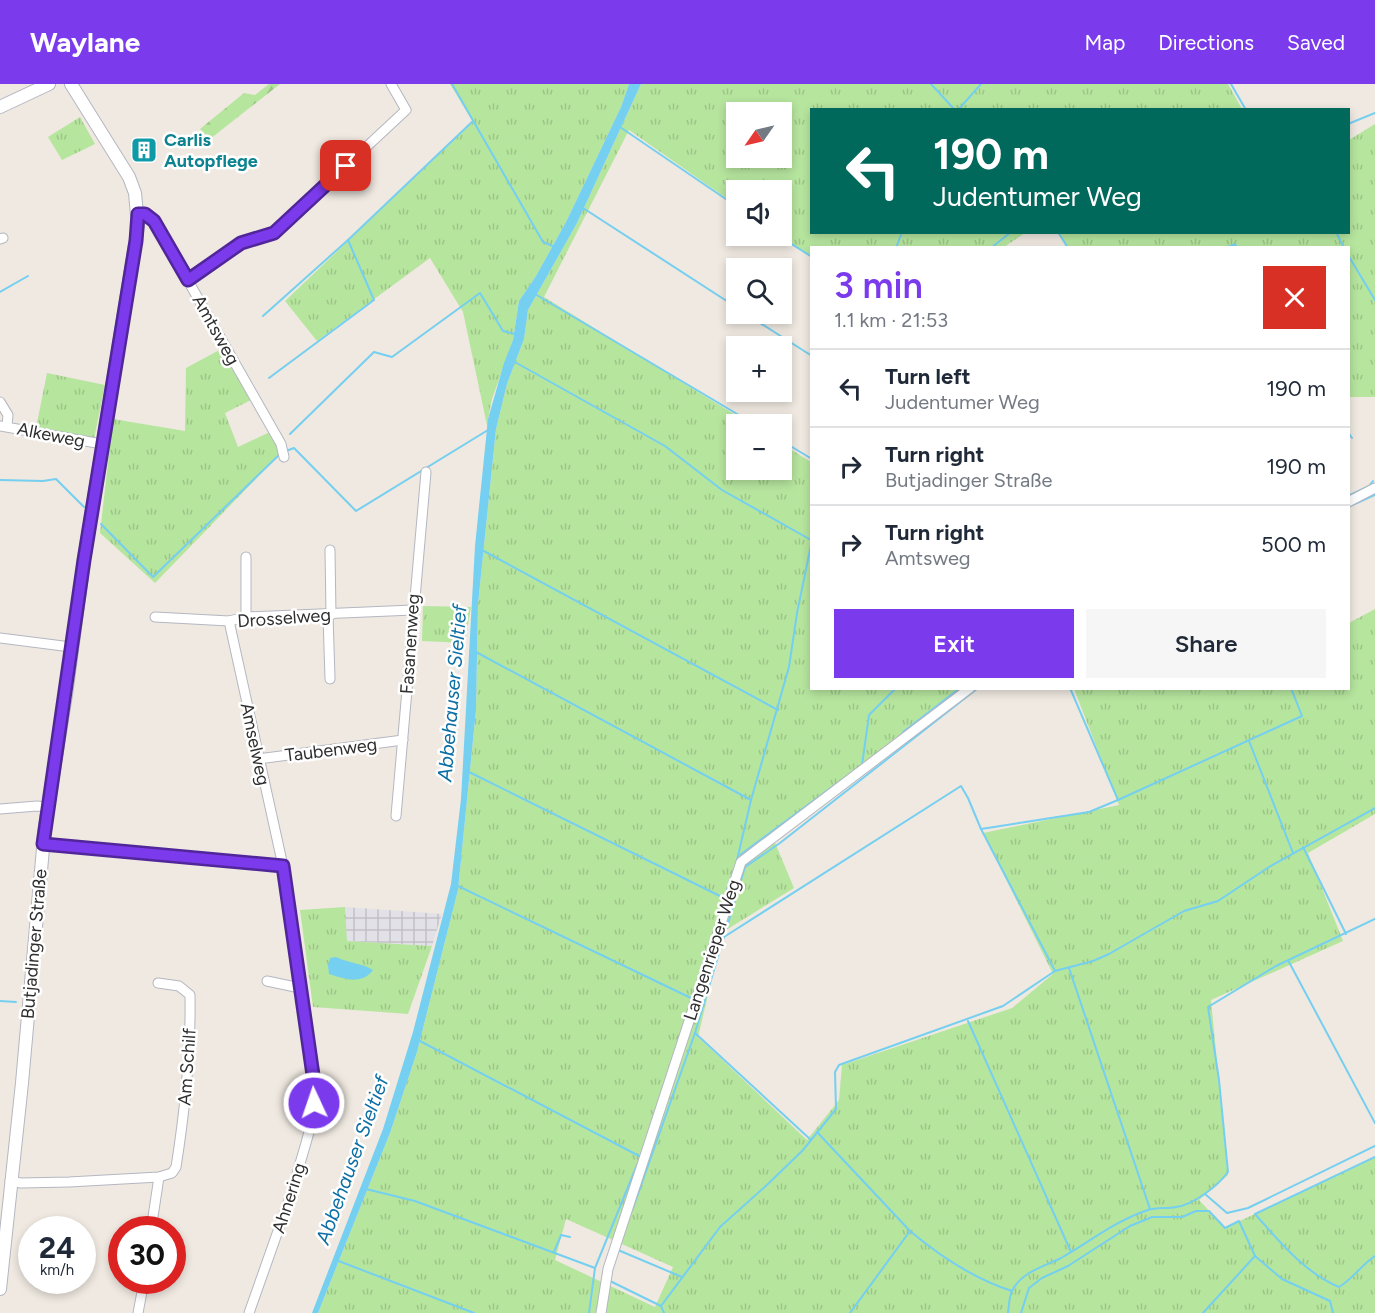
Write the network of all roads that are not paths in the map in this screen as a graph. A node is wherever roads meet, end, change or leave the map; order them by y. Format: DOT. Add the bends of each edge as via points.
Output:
graph roads {
  1 [pos="49,84"];
  2 [pos="71,84"];
  3 [pos="391,84"];
  4 [pos="0,107"];
  5 [pos="138,214"];
  6 [pos="188,280"];
  7 [pos="0,402"];
  8 [pos="3,426"];
  9 [pos="102,444"];
  10 [pos="284,457"];
  11 [pos="426,472"];
  12 [pos="1375,488"];
  13 [pos="1350,501"];
  14 [pos="330,550"];
  15 [pos="246,557"];
  16 [pos="412,610"];
  17 [pos="330,615"];
  18 [pos="156,617"];
  19 [pos="246,617"];
  20 [pos="229,621"];
  21 [pos="0,638"];
  22 [pos="71,646"];
  23 [pos="330,679"];
  24 [pos="967,690"];
  25 [pos="403,740"];
  26 [pos="258,759"];
  27 [pos="47,807"];
  28 [pos="0,810"];
  29 [pos="396,816"];
  30 [pos="43,844"];
  31 [pos="283,866"];
  32 [pos="267,981"];
  33 [pos="158,984"];
  34 [pos="300,988"];
  35 [pos="159,1177"];
  36 [pos="10,1181"];
  37 [pos="154,1216"];
  38 [pos="0,1289"];
  39 [pos="142,1294"];
  40 [pos="138,1313"];
  41 [pos="249,1313"];
  42 [pos="600,1313"];
  1 -- 4 [label="main road"];
  2 -- 5 [label="main road, Butjadinger Straße" via="122,162 135,193"];
  3 -- 6 [label="street" via="406,110 274,233 241,243"];
  5 -- 6 [label="street, Amtsweg" via="154,221"];
  5 -- 9 [label="main road, Butjadinger Straße"];
  6 -- 10 [label="street, Amtsweg" via="281,444"];
  7 -- 8 [label="street" via="8,415"];
  8 -- 9 [label="street, Alkeweg"];
  9 -- 22 [label="main road, Butjadinger Straße"];
  11 -- 16 [label="street, Fasanenweg"];
  12 -- 13 [label="street"];
  14 -- 17 [label="street"];
  15 -- 19 [label="street"];
  16 -- 17 [label="street, Drosselweg"];
  16 -- 25 [label="street, Fasanenweg"];
  17 -- 19 [label="street, Drosselweg"];
  17 -- 23 [label="street"];
  18 -- 20 [label="street, Drosselweg"];
  19 -- 20 [label="street, Drosselweg"];
  20 -- 26 [label="street, Amselweg"];
  21 -- 22 [label="street"];
  22 -- 27 [label="main road, Butjadinger Straße"];
  24 -- 42 [label="street, Langenrieper Weg" via="741,862 608,1269"];
  25 -- 26 [label="street, Taubenweg"];
  25 -- 29 [label="street, Fasanenweg"];
  26 -- 31 [label="street, Amselweg"];
  27 -- 28 [label="street"];
  27 -- 30 [label="main road, Butjadinger Straße"];
  30 -- 31 [label="street"];
  30 -- 36 [label="main road, Butjadinger Straße"];
  31 -- 34 [label="street, Ahnering"];
  32 -- 34 [label="street"];
  33 -- 35 [label="street, Am Schilf" via="179,986 190,995 191,1024 176,1167 172,1173"];
  34 -- 41 [label="street, Ahnering" via="315,1089 313,1117"];
  35 -- 36 [label="street"];
  35 -- 37 [label="street"];
  36 -- 38 [label="main road, Butjadinger Straße"];
  39 -- 40 [label="street"];
}
